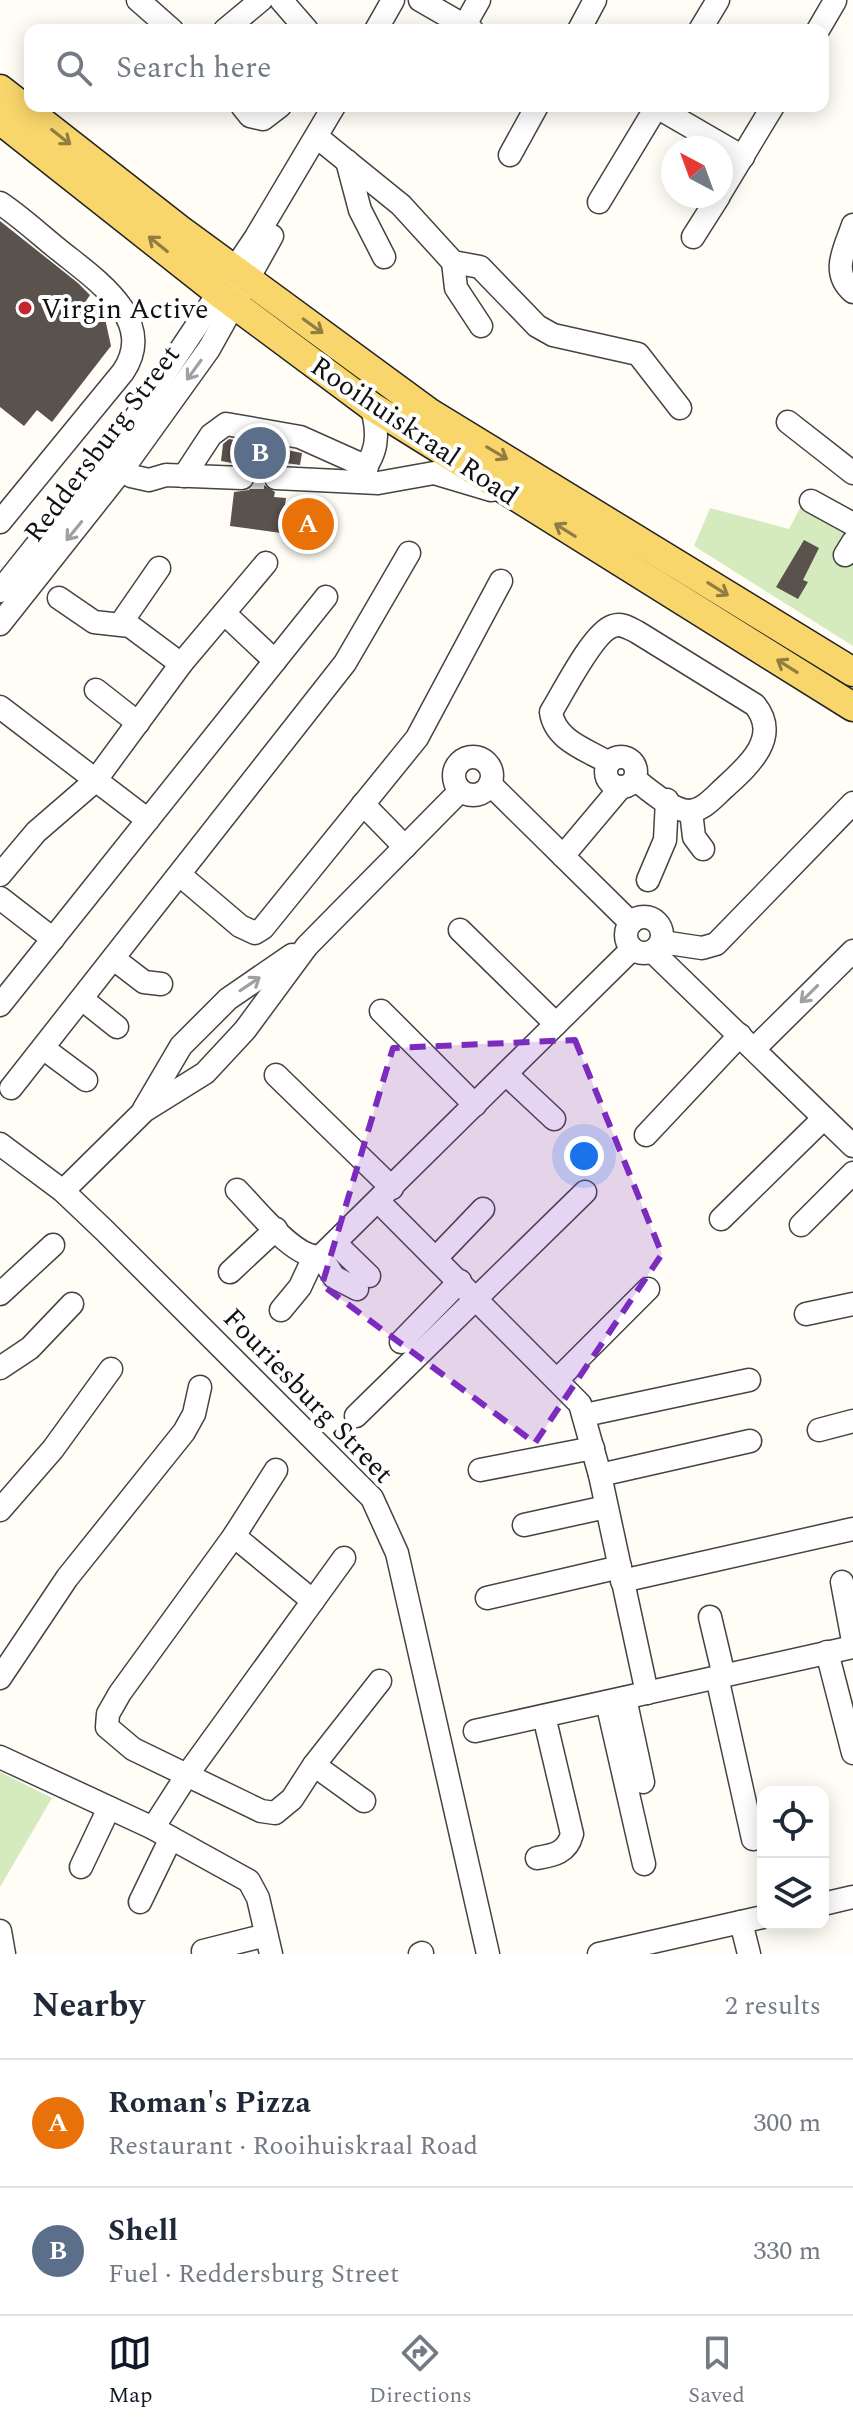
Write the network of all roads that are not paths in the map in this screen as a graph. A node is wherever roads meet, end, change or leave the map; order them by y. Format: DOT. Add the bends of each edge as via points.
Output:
graph roads {
  1 [pos="138,0"];
  2 [pos="261,0"];
  3 [pos="281,0"];
  4 [pos="393,0"];
  5 [pos="420,0"];
  6 [pos="479,0"];
  7 [pos="595,0"];
  8 [pos="718,0"];
  9 [pos="835,1"];
  10 [pos="165,24"];
  11 [pos="232,24"];
  12 [pos="302,24"];
  13 [pos="379,24"];
  14 [pos="458,24"];
  15 [pos="468,24"];
  16 [pos="582,24"];
  17 [pos="704,24"];
  18 [pos="822,24"];
  19 [pos="0,89"];
  20 [pos="24,109"];
  21 [pos="27,112"];
  22 [pos="249,112"];
  23 [pos="273,112"];
  24 [pos="331,112"];
  25 [pos="534,112"];
  26 [pos="652,112"];
  27 [pos="666,112"];
  28 [pos="769,112"];
  29 [pos="0,120"];
  30 [pos="317,137"];
  31 [pos="510,155"];
  32 [pos="743,157"];
  33 [pos="347,161"];
  34 [pos="733,173"];
  35 [pos="599,202"];
  36 [pos="0,203"];
  37 [pos="711,208"];
  38 [pos="853,225"];
  39 [pos="693,237"];
  40 [pos="384,257"];
  41 [pos="453,262"];
  42 [pos="234,287"];
  43 [pos="853,292"];
  44 [pos="481,326"];
  45 [pos="371,406"];
  46 [pos="680,408"];
  47 [pos="788,422"];
  48 [pos="128,444"];
  49 [pos="120,468"];
  50 [pos="853,473"];
  51 [pos="360,474"];
  52 [pos="175,475"];
  53 [pos="242,478"];
  54 [pos="276,478"];
  55 [pos="513,497"];
  56 [pos="811,501"];
  57 [pos="0,522"];
  58 [pos="853,524"];
  59 [pos="409,553"];
  60 [pos="266,563"];
  61 [pos="159,568"];
  62 [pos="501,581"];
  63 [pos="0,591"];
  64 [pos="326,597"];
  65 [pos="59,598"];
  66 [pos="224,613"];
  67 [pos="121,623"];
  68 [pos="0,624"];
  69 [pos="275,661"];
  70 [pos="181,664"];
  71 [pos="853,672"];
  72 [pos="96,690"];
  73 [pos="0,707"];
  74 [pos="853,707"];
  75 [pos="138,723"];
  76 [pos="619,778"];
  77 [pos="95,781"];
  78 [pos="490,784"];
  79 [pos="460,791"];
  80 [pos="667,800"];
  81 [pos="853,803"];
  82 [pos="363,804"];
  83 [pos="691,811"];
  84 [pos="148,820"];
  85 [pos="405,847"];
  86 [pos="703,849"];
  87 [pos="557,850"];
  88 [pos="0,875"];
  89 [pos="180,875"];
  90 [pos="648,880"];
  91 [pos="0,898"];
  92 [pos="631,923"];
  93 [pos="460,930"];
  94 [pos="53,939"];
  95 [pos="307,946"];
  96 [pos="649,948"];
  97 [pos="853,951"];
  98 [pos="114,959"];
  99 [pos="161,984"];
  100 [pos="82,999"];
  101 [pos="0,1005"];
  102 [pos="381,1011"];
  103 [pos="556,1024"];
  104 [pos="117,1027"];
  105 [pos="747,1042"];
  106 [pos="181,1046"];
  107 [pos="43,1048"];
  108 [pos="205,1073"];
  109 [pos="506,1074"];
  110 [pos="276,1075"];
  111 [pos="86,1080"];
  112 [pos="11,1088"];
  113 [pos="309,1090"];
  114 [pos="475,1105"];
  115 [pos="144,1111"];
  116 [pos="824,1118"];
  117 [pos="554,1119"];
  118 [pos="646,1135"];
  119 [pos="0,1144"];
  120 [pos="853,1146"];
  121 [pos="853,1173"];
  122 [pos="237,1190"];
  123 [pos="391,1190"];
  124 [pos="63,1191"];
  125 [pos="585,1192"];
  126 [pos="483,1209"];
  127 [pos="721,1219"];
  128 [pos="801,1225"];
  129 [pos="276,1229"];
  130 [pos="53,1245"];
  131 [pos="324,1252"];
  132 [pos="436,1258"];
  133 [pos="230,1272"];
  134 [pos="363,1283"];
  135 [pos="468,1289"];
  136 [pos="648,1289"];
  137 [pos="0,1294"];
  138 [pos="72,1304"];
  139 [pos="853,1304"];
  140 [pos="281,1310"];
  141 [pos="806,1314"];
  142 [pos="401,1342"];
  143 [pos="0,1368"];
  144 [pos="111,1369"];
  145 [pos="558,1379"];
  146 [pos="749,1380"];
  147 [pos="375,1383"];
  148 [pos="200,1387"];
  149 [pos="585,1415"];
  150 [pos="356,1416"];
  151 [pos="853,1421"];
  152 [pos="819,1430"];
  153 [pos="750,1441"];
  154 [pos="593,1448"];
  155 [pos="276,1470"];
  156 [pos="480,1470"];
  157 [pos="600,1475"];
  158 [pos="606,1507"];
  159 [pos="0,1510"];
  160 [pos="524,1525"];
  161 [pos="853,1529"];
  162 [pos="234,1536"];
  163 [pos="344,1558"];
  164 [pos="621,1574"];
  165 [pos="842,1582"];
  166 [pos="487,1598"];
  167 [pos="313,1601"];
  168 [pos="710,1617"];
  169 [pos="853,1644"];
  170 [pos="827,1652"];
  171 [pos="720,1677"];
  172 [pos="0,1678"];
  173 [pos="380,1681"];
  174 [pos="626,1697"];
  175 [pos="544,1716"];
  176 [pos="475,1731"];
  177 [pos="853,1753"];
  178 [pos="0,1757"];
  179 [pos="314,1765"];
  180 [pos="187,1775"];
  181 [pos="643,1782"];
  182 [pos="364,1801"];
  183 [pos="109,1808"];
  184 [pos="162,1833"];
  185 [pos="753,1839"];
  186 [pos="537,1858"];
  187 [pos="644,1864"];
  188 [pos="81,1867"];
  189 [pos="853,1897"];
  190 [pos="140,1902"];
  191 [pos="829,1903"];
  192 [pos="752,1919"];
  193 [pos="0,1931"];
  194 [pos="268,1944"];
  195 [pos="203,1951"];
  196 [pos="4,1954"];
  197 [pos="488,1954"];
  198 [pos="599,1954"];
  199 [pos="749,1954"];
  1 -- 10 [label="street"];
  2 -- 11 [label="street"];
  3 -- 12 [label="street"];
  4 -- 13 [label="street"];
  5 -- 14 [label="street"];
  6 -- 15 [label="street"];
  7 -- 16 [label="street"];
  8 -- 17 [label="street"];
  9 -- 18 [label="street"];
  19 -- 20 [label="main road, Rooihuiskraal Road, one-way"];
  21 -- 42 [label="main road, Rooihuiskraal Road, one-way"];
  22 -- 23 [label="street" via="257,119"];
  24 -- 30 [label="street, Reddersburg Street"];
  25 -- 31 [label="street"];
  26 -- 35 [label="street"];
  27 -- 32 [label="street"];
  28 -- 32 [label="street"];
  42 -- 29 [label="main road, Rooihuiskraal Road, one-way"];
  30 -- 33 [label="street"];
  30 -- 42 [label="street, Reddersburg Street"];
  32 -- 34 [label="street"];
  33 -- 40 [label="street" via="360,210"];
  33 -- 41 [label="street" via="401,205"];
  36 -- 57 [label="street" via="106,288 129,320 134,348 123,372"];
  37 -- 39 [label="street"];
  38 -- 43 [label="street" via="839,266"];
  41 -- 44 [label="street" via="456,288"];
  41 -- 46 [label="street" via="480,267 545,332 638,354"];
  42 -- 45 [label="main road, Rooihuiskraal Road"];
  42 -- 48 [label="street, Reddersburg Street"];
  42 -- 71 [label="main road, Rooihuiskraal Road, one-way"];
  45 -- 51 [label="street" via="378,434"];
  45 -- 55 [label="main road, Rooihuiskraal Road"];
  47 -- 50 [label="street"];
  48 -- 49 [label="street, Reddersburg Street"];
  48 -- 52 [label="street"];
  49 -- 52 [label="street" via="149,480"];
  49 -- 63 [label="street, Reddersburg Street"];
  49 -- 68 [label="street, Reddersburg Street, one-way"];
  51 -- 52 [label="street" via="300,437 226,424"];
  51 -- 54 [label="street"];
  51 -- 55 [label="street" via="391,482 434,473"];
  52 -- 53 [label="street"];
  74 -- 55 [label="main road, Rooihuiskraal Road, one-way"];
  56 -- 58 [label="street"];
  59 -- 89 [label="street" via="345,663"];
  60 -- 66 [label="street"];
  61 -- 67 [label="street"];
  62 -- 82 [label="street" via="426,725"];
  64 -- 69 [label="street"];
  65 -- 67 [label="street" via="94,622"];
  66 -- 69 [label="street"];
  66 -- 70 [label="street"];
  67 -- 70 [label="street"];
  69 -- 84 [label="street"];
  70 -- 75 [label="street"];
  72 -- 75 [label="street"];
  73 -- 77 [label="street"];
  75 -- 77 [label="street"];
  76 -- 80 [label="street"];
  76 -- 83 [label="street" via="563,737 551,712 599,636 622,625 762,714 765,731 753,762 704,806"];
  76 -- 87 [label="street"];
  77 -- 84 [label="street"];
  77 -- 88 [label="street" via="36,832"];
  78 -- 79 [label="street" via="479,795"];
  78 -- 79 [label="street" via="488,764 468,757 454,771"];
  78 -- 87 [label="street"];
  79 -- 85 [label="street"];
  80 -- 83 [label="street"];
  80 -- 90 [label="street" via="665,840"];
  81 -- 96 [label="street" via="716,944"];
  82 -- 85 [label="street"];
  82 -- 89 [label="street" via="255,933"];
  83 -- 86 [label="street" via="694,837"];
  84 -- 94 [label="street"];
  85 -- 95 [label="street"];
  87 -- 92 [label="street"];
  89 -- 98 [label="street"];
  91 -- 94 [label="street"];
  92 -- 96 [label="street" via="626,939"];
  92 -- 96 [label="street" via="642,917 654,919 662,929"];
  93 -- 103 [label="street"];
  94 -- 101 [label="street"];
  106 -- 95 [label="street, one-way" via="228,999"];
  95 -- 108 [label="street" via="245,1030"];
  96 -- 103 [label="street"];
  96 -- 105 [label="street"];
  97 -- 105 [label="street, one-way"];
  98 -- 99 [label="street" via="144,982"];
  98 -- 100 [label="street"];
  100 -- 104 [label="street"];
  100 -- 107 [label="street"];
  102 -- 114 [label="street"];
  103 -- 109 [label="street"];
  105 -- 116 [label="street"];
  105 -- 118 [label="street"];
  106 -- 108 [label="street"];
  106 -- 115 [label="street"];
  107 -- 111 [label="street"];
  107 -- 112 [label="street"];
  108 -- 115 [label="street"];
  109 -- 114 [label="street"];
  109 -- 117 [label="street"];
  110 -- 123 [label="street"];
  113 -- 123 [label="street"];
  114 -- 123 [label="street"];
  115 -- 124 [label="street"];
  116 -- 120 [label="street"];
  116 -- 127 [label="street"];
  119 -- 124 [label="street, Fouriesburg Street"];
  121 -- 128 [label="street"];
  122 -- 129 [label="street"];
  123 -- 131 [label="street"];
  123 -- 132 [label="street"];
  124 -- 197 [label="street, Fouriesburg Street" via="372,1498 397,1553"];
  125 -- 135 [label="street"];
  126 -- 132 [label="street"];
  129 -- 131 [label="street" via="295,1249"];
  129 -- 133 [label="street"];
  130 -- 137 [label="street"];
  131 -- 134 [label="street"];
  131 -- 140 [label="street"];
  132 -- 135 [label="street"];
  135 -- 142 [label="street"];
  135 -- 145 [label="street"];
  135 -- 147 [label="street"];
  135 -- 150 [label="street"];
  136 -- 145 [label="street"];
  138 -- 143 [label="street" via="30,1348"];
  139 -- 141 [label="street"];
  144 -- 159 [label="street"];
  145 -- 149 [label="street"];
  146 -- 149 [label="street"];
  148 -- 172 [label="street" via="184,1432 67,1578"];
  149 -- 154 [label="street"];
  151 -- 152 [label="street"];
  153 -- 157 [label="street"];
  154 -- 156 [label="street"];
  154 -- 157 [label="street"];
  155 -- 162 [label="street"];
  157 -- 158 [label="street"];
  158 -- 160 [label="street"];
  158 -- 164 [label="street"];
  161 -- 164 [label="street"];
  162 -- 167 [label="street"];
  162 -- 180 [label="street" via="108,1714 107,1727 117,1738"];
  163 -- 167 [label="street"];
  164 -- 166 [label="street"];
  164 -- 174 [label="street"];
  165 -- 169 [label="street"];
  167 -- 180 [label="street"];
  168 -- 171 [label="street"];
  169 -- 170 [label="street"];
  170 -- 171 [label="street"];
  170 -- 177 [label="street"];
  171 -- 174 [label="street"];
  171 -- 185 [label="street"];
  173 -- 179 [label="street"];
  174 -- 175 [label="street"];
  174 -- 181 [label="street"];
  174 -- 187 [label="street"];
  175 -- 176 [label="street"];
  175 -- 186 [label="street" via="572,1834 557,1855"];
  178 -- 183 [label="street"];
  179 -- 180 [label="street" via="288,1803 270,1814"];
  179 -- 182 [label="street"];
  180 -- 184 [label="street"];
  183 -- 184 [label="street"];
  183 -- 188 [label="street"];
  184 -- 190 [label="street"];
  184 -- 194 [label="street" via="253,1884"];
  189 -- 191 [label="street"];
  192 -- 198 [label="street"];
  192 -- 199 [label="street"];
  193 -- 196 [label="street"];
  194 -- 195 [label="street"];
}
